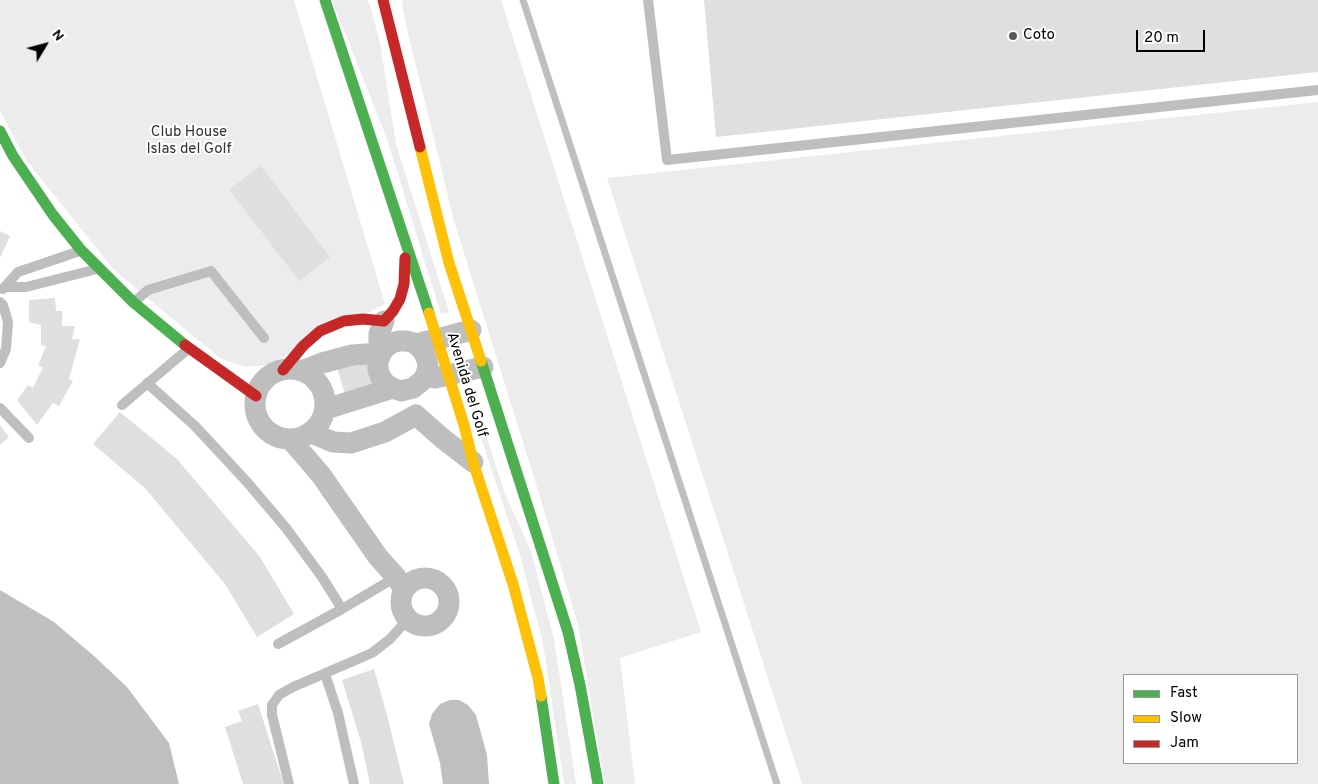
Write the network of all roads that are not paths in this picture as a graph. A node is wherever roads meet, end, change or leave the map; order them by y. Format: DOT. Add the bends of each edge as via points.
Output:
graph roads {
  1 [pos="325,0"];
  2 [pos="383,0"];
  3 [pos="648,0"];
  4 [pos="1318,90"];
  5 [pos="0,131"];
  6 [pos="405,244"];
  7 [pos="82,250"];
  8 [pos="99,269"];
  9 [pos="3,289"];
  10 [pos="0,302"];
  11 [pos="133,302"];
  12 [pos="384,321"];
  13 [pos="471,330"];
  14 [pos="264,338"];
  15 [pos="438,339"];
  16 [pos="414,343"];
  17 [pos="189,348"];
  18 [pos="382,353"];
  19 [pos="0,363"];
  20 [pos="484,367"];
  21 [pos="292,370"];
  22 [pos="449,376"];
  23 [pos="423,380"];
  24 [pos="147,383"];
  25 [pos="394,389"];
  26 [pos="256,396"];
  27 [pos="122,405"];
  28 [pos="0,408"];
  29 [pos="326,409"];
  30 [pos="416,415"];
  31 [pos="312,433"];
  32 [pos="30,438"];
  33 [pos="291,440"];
  34 [pos="474,462"];
  35 [pos="400,583"];
  36 [pos="342,610"];
  37 [pos="408,619"];
  38 [pos="278,644"];
  39 [pos="325,674"];
  40 [pos="289,784"];
  41 [pos="354,784"];
  42 [pos="554,784"];
  43 [pos="598,784"];
  1 -- 6 [label="street, Avenida del Golf"];
  2 -- 13 [label="street, Avenida del Golf" via="449,263"];
  3 -- 4 [label="lane" via="667,160"];
  5 -- 7 [label="street" via="53,215"];
  6 -- 12 [label="street" via="404,284 400,299"];
  6 -- 15 [label="street, Avenida del Golf"];
  7 -- 8 [label="street"];
  7 -- 9 [label="lane" via="18,272"];
  8 -- 9 [label="lane" via="26,287"];
  8 -- 11 [label="street"];
  10 -- 19 [label="lane" via="8,322 6,349"];
  11 -- 14 [label="lane" via="148,290 211,271"];
  11 -- 17 [label="street"];
  12 -- 18 [label="street" via="379,334"];
  12 -- 21 [label="street" via="344,321 320,331 303,346"];
  13 -- 15 [label="street"];
  13 -- 20 [label="street, Avenida del Golf"];
  15 -- 16 [label="street"];
  15 -- 22 [label="street, Avenida del Golf"];
  16 -- 18 [label="street" via="392,343"];
  16 -- 23 [label="street" via="427,360"];
  17 -- 24 [label="lane"];
  17 -- 26 [label="street"];
  18 -- 21 [label="street" via="352,355"];
  18 -- 25 [label="street" via="378,370 386,384"];
  20 -- 22 [label="street"];
  20 -- 43 [label="street, Avenida del Golf" via="568,632"];
  21 -- 26 [label="street" via="273,373"];
  21 -- 29 [label="street" via="310,375 318,382 326,399"];
  22 -- 23 [label="street"];
  22 -- 34 [label="street, Avenida del Golf"];
  23 -- 25 [label="street" via="413,388"];
  24 -- 27 [label="lane"];
  24 -- 36 [label="lane" via="195,426 247,482 286,528"];
  25 -- 29 [label="street"];
  25 -- 30 [label="street"];
  26 -- 33 [label="street" via="257,417 263,426 271,434"];
  28 -- 32 [label="lane"];
  29 -- 31 [label="street"];
  30 -- 31 [label="street" via="385,432 351,444 333,442"];
  30 -- 34 [label="street"];
  31 -- 33 [label="street"];
  33 -- 35 [label="street" via="321,475"];
  34 -- 42 [label="street, Avenida del Golf" via="513,584 538,678"];
  35 -- 36 [label="lane"];
  35 -- 37 [label="street" via="401,605"];
  35 -- 37 [label="street" via="431,578 448,594 447,610 437,622 422,626"];
  36 -- 38 [label="lane"];
  37 -- 39 [label="lane" via="380,648"];
  39 -- 40 [label="lane" via="292,687 272,705"];
  39 -- 41 [label="lane" via="338,713"];
}
